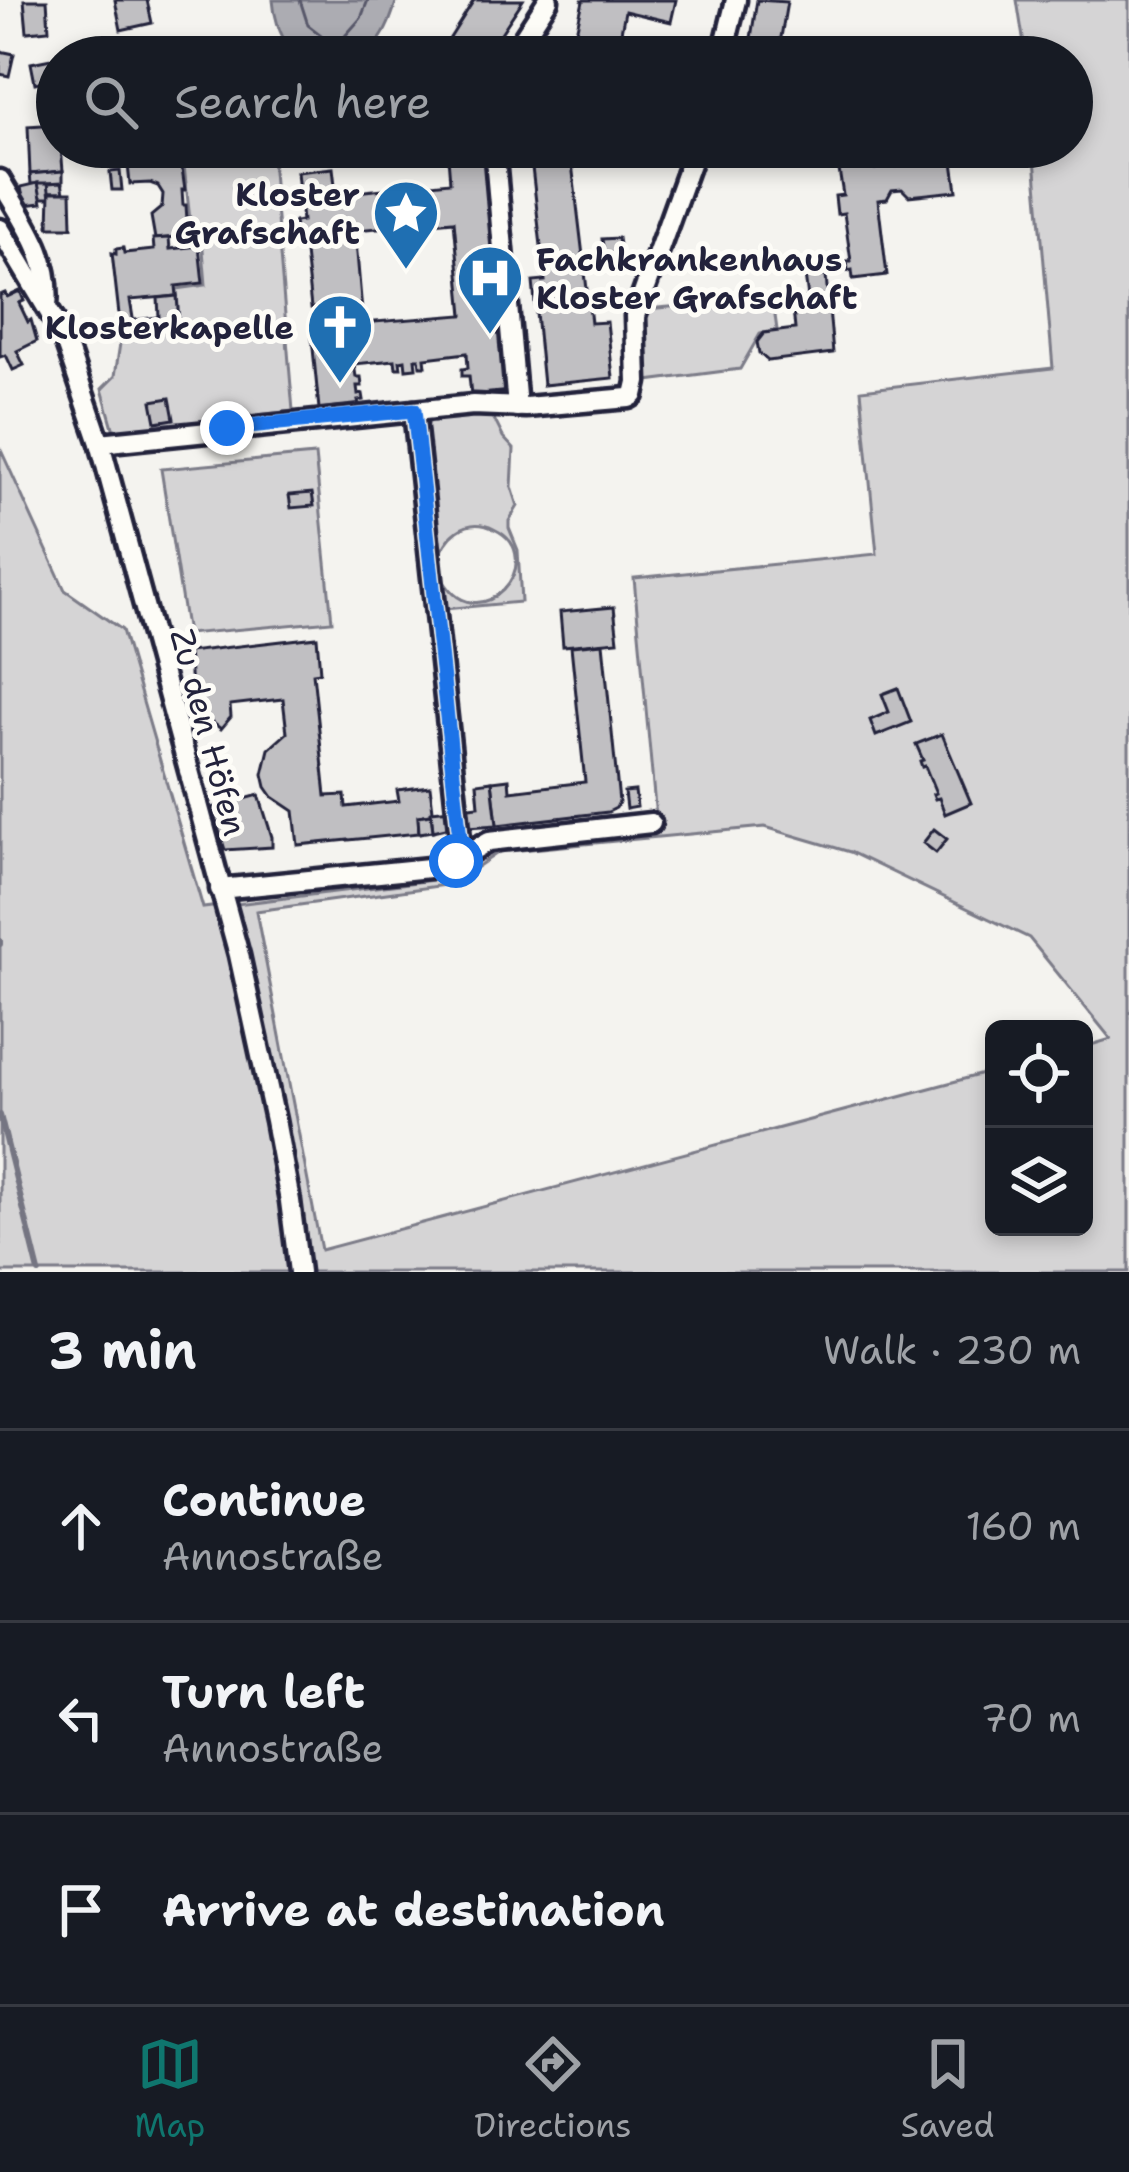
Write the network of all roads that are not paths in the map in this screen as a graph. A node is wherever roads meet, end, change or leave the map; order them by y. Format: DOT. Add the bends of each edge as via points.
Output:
graph roads {
  1 [pos="548,0"];
  2 [pos="736,0"];
  3 [pos="525,36"];
  4 [pos="727,36"];
  5 [pos="496,168"];
  6 [pos="689,168"];
  7 [pos="0,180"];
  8 [pos="0,229"];
  9 [pos="47,306"];
  10 [pos="518,407"];
  11 [pos="414,410"];
  12 [pos="100,442"];
  13 [pos="651,823"];
  14 [pos="458,857"];
  15 [pos="220,889"];
  16 [pos="299,1272"];
  1 -- 3 [label="street"];
  2 -- 4 [label="street"];
  5 -- 10 [label="street"];
  6 -- 10 [label="street" via="634,316 634,395"];
  7 -- 9 [label="street" via="43,255"];
  8 -- 9 [label="street, Zu den Höfen"];
  9 -- 12 [label="street, Zu den Höfen"];
  10 -- 11 [label="street"];
  11 -- 12 [label="street"];
  11 -- 14 [label="street"];
  12 -- 15 [label="street, Zu den Höfen"];
  13 -- 14 [label="street" via="489,841"];
  14 -- 15 [label="street" via="439,867"];
  15 -- 16 [label="street, Zu den Höfen" via="275,1120"];
}
